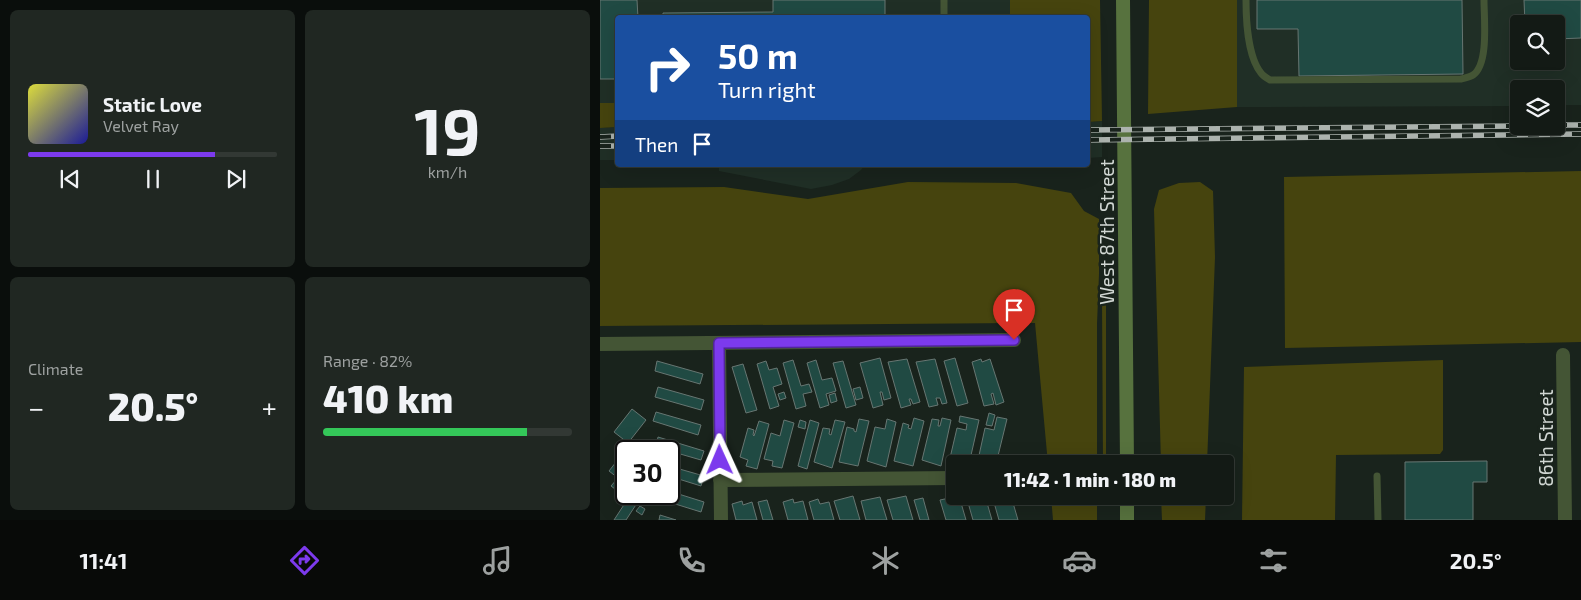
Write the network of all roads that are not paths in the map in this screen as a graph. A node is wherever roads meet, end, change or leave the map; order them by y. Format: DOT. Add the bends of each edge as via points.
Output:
graph roads {
  1 [pos="944,0"];
  2 [pos="1123,0"];
  3 [pos="1246,0"];
  4 [pos="1484,0"];
  5 [pos="944,15"];
  6 [pos="1014,340"];
  7 [pos="719,343"];
  8 [pos="600,344"];
  9 [pos="1564,355"];
  10 [pos="1127,455"];
  11 [pos="1377,476"];
  12 [pos="946,478"];
  13 [pos="720,480"];
  14 [pos="1127,505"];
  15 [pos="720,520"];
  16 [pos="1127,520"];
  17 [pos="1378,520"];
  18 [pos="1565,520"];
  1 -- 5 [label="lane"];
  2 -- 10 [label="main road, West 87th Street"];
  3 -- 4 [label="lane" via="1252,54 1262,74 1270,80 1461,79 1472,76 1484,54"];
  6 -- 7 [label="street"];
  7 -- 8 [label="street"];
  7 -- 13 [label="street"];
  9 -- 18 [label="street, 86th Street"];
  11 -- 17 [label="lane"];
  12 -- 13 [label="street"];
  13 -- 15 [label="street"];
  14 -- 16 [label="main road"];
}
